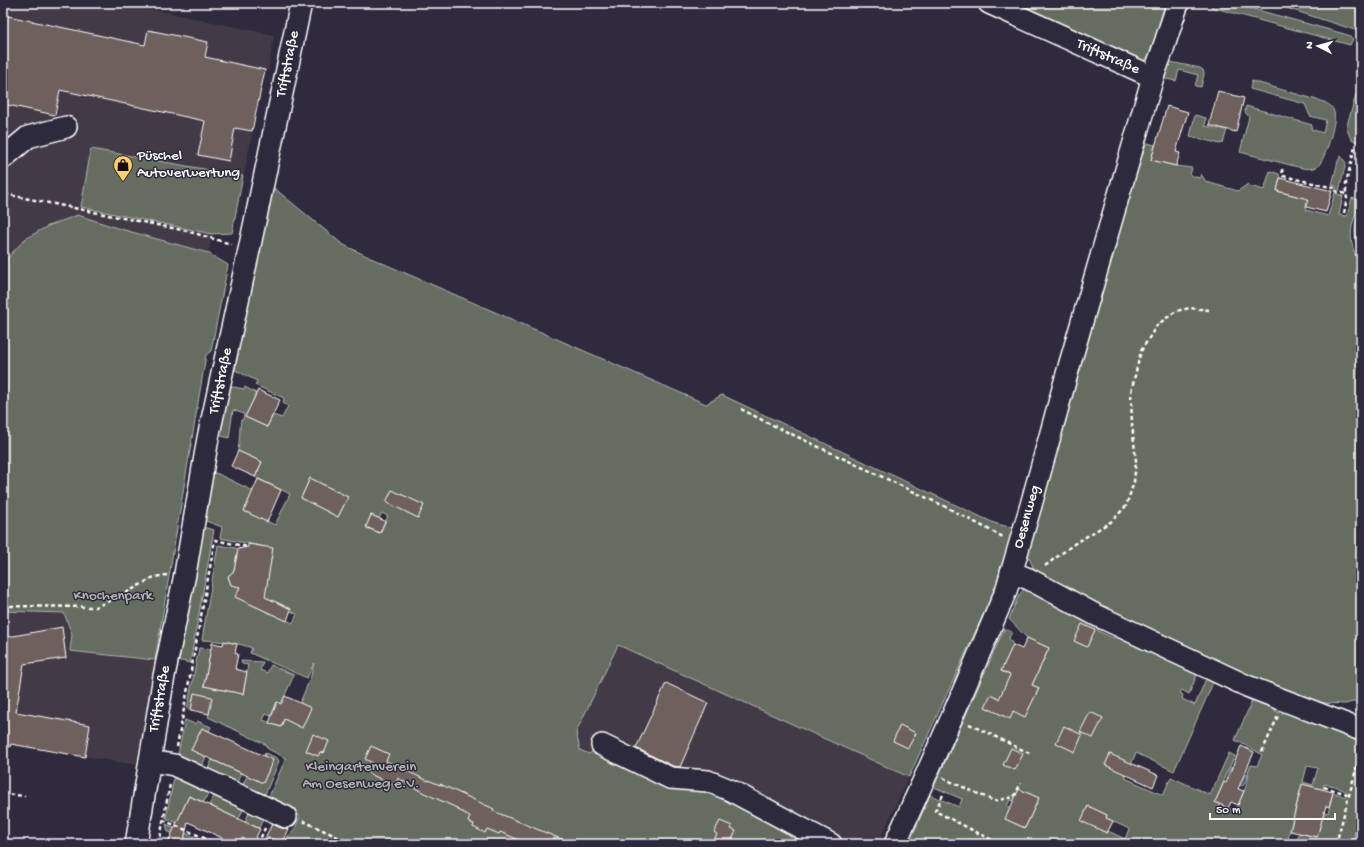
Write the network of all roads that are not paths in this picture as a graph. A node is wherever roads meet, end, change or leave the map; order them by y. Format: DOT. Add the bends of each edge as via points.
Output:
graph roads {
  1 [pos="301,3"];
  2 [pos="990,3"];
  3 [pos="1178,3"];
  4 [pos="1153,77"];
  5 [pos="66,128"];
  6 [pos="3,158"];
  7 [pos="1124,178"];
  8 [pos="1020,576"];
  9 [pos="1361,730"];
  10 [pos="602,745"];
  11 [pos="150,761"];
  12 [pos="286,817"];
  13 [pos="136,844"];
  14 [pos="831,844"];
  15 [pos="895,844"];
  1 -- 11 [label="street, Triftstraße" via="208,438"];
  2 -- 4 [label="street, Triftstraße"];
  3 -- 4 [label="street"];
  4 -- 7 [label="street, Triftstraße"];
  5 -- 6 [label="street" via="28,137"];
  7 -- 8 [label="street, Oesenweg" via="1019,545"];
  8 -- 9 [label="street" via="1247,686"];
  8 -- 15 [label="street, Oesenweg" via="1006,592"];
  10 -- 14 [label="street" via="670,778 708,781 730,790"];
  11 -- 12 [label="street" via="174,766"];
  11 -- 13 [label="street, Triftstraße"];
}
